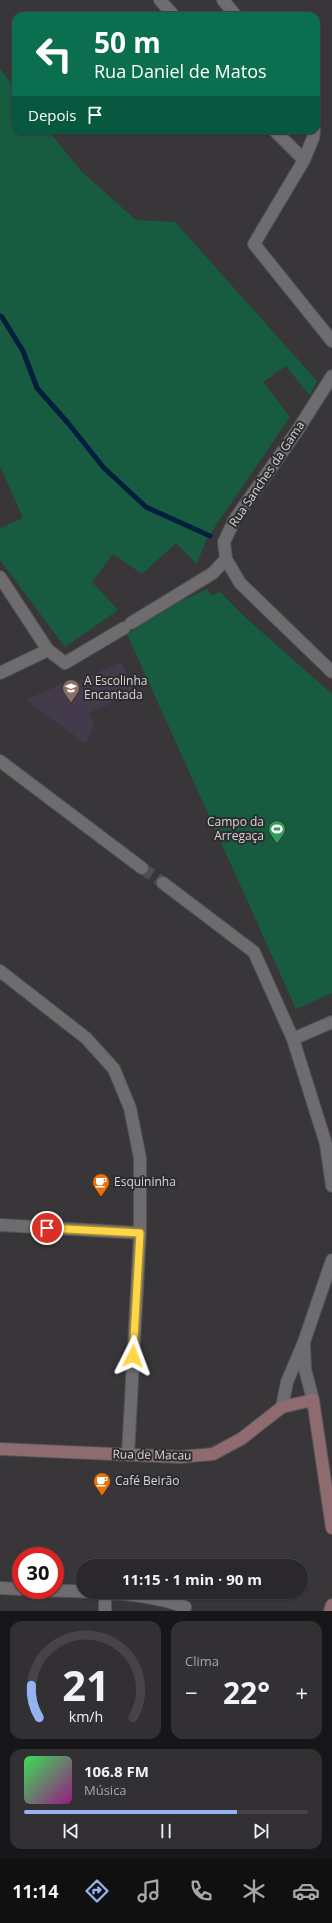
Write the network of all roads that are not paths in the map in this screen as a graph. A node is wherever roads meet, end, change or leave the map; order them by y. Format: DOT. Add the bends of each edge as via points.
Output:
graph roads {
  1 [pos="160,0"];
  2 [pos="223,0"];
  3 [pos="170,12"];
  4 [pos="233,12"];
  5 [pos="278,134"];
  6 [pos="314,134"];
  7 [pos="304,160"];
  8 [pos="332,341"];
  9 [pos="332,376"];
  10 [pos="226,559"];
  11 [pos="0,577"];
  12 [pos="48,650"];
  13 [pos="332,672"];
  14 [pos="0,673"];
  15 [pos="0,761"];
  16 [pos="142,868"];
  17 [pos="163,883"];
  18 [pos="0,971"];
  19 [pos="332,1022"];
  20 [pos="293,1039"];
  21 [pos="332,1186"];
  22 [pos="0,1225"];
  23 [pos="140,1233"];
  24 [pos="332,1260"];
  25 [pos="304,1342"];
  26 [pos="313,1400"];
  27 [pos="282,1407"];
  28 [pos="0,1449"];
  29 [pos="128,1455"];
  30 [pos="332,1528"];
  31 [pos="0,1588"];
  32 [pos="12,1589"];
  33 [pos="64,1592"];
  34 [pos="76,1592"];
  35 [pos="105,1599"];
  36 [pos="156,1599"];
  37 [pos="332,1607"];
  38 [pos="104,1611"];
  39 [pos="184,1611"];
  40 [pos="330,1611"];
  1 -- 3 [label="street"];
  2 -- 4 [label="street"];
  5 -- 7 [label="street"];
  6 -- 7 [label="street"];
  7 -- 8 [label="street" via="254,244"];
  9 -- 10 [label="street, Rua Sanches da Gama" via="235,519 224,542"];
  10 -- 12 [label="street" via="213,572 65,663"];
  10 -- 13 [label="street" via="240,583"];
  11 -- 12 [label="street"];
  12 -- 14 [label="street"];
  15 -- 16 [label="street"];
  17 -- 20 [label="street" via="254,952"];
  18 -- 23 [label="street" via="86,1038 114,1069 130,1108 140,1158"];
  19 -- 20 [label="street"];
  20 -- 21 [label="street" via="326,1144"];
  22 -- 23 [label="street"];
  23 -- 29 [label="street"];
  24 -- 25 [label="street"];
  25 -- 26 [label="street" via="305,1369"];
  25 -- 27 [label="street" via="287,1382"];
  26 -- 27 [label="street, Rua de Macau"];
  26 -- 30 [label="street"];
  27 -- 29 [label="street, Rua de Macau" via="241,1439 213,1454 180,1457"];
  28 -- 29 [label="street, Rua de Macau"];
  31 -- 32 [label="street"];
  33 -- 34 [label="street"];
  35 -- 38 [label="street"];
  36 -- 39 [label="street" via="185,1607"];
  37 -- 40 [label="street"];
}
